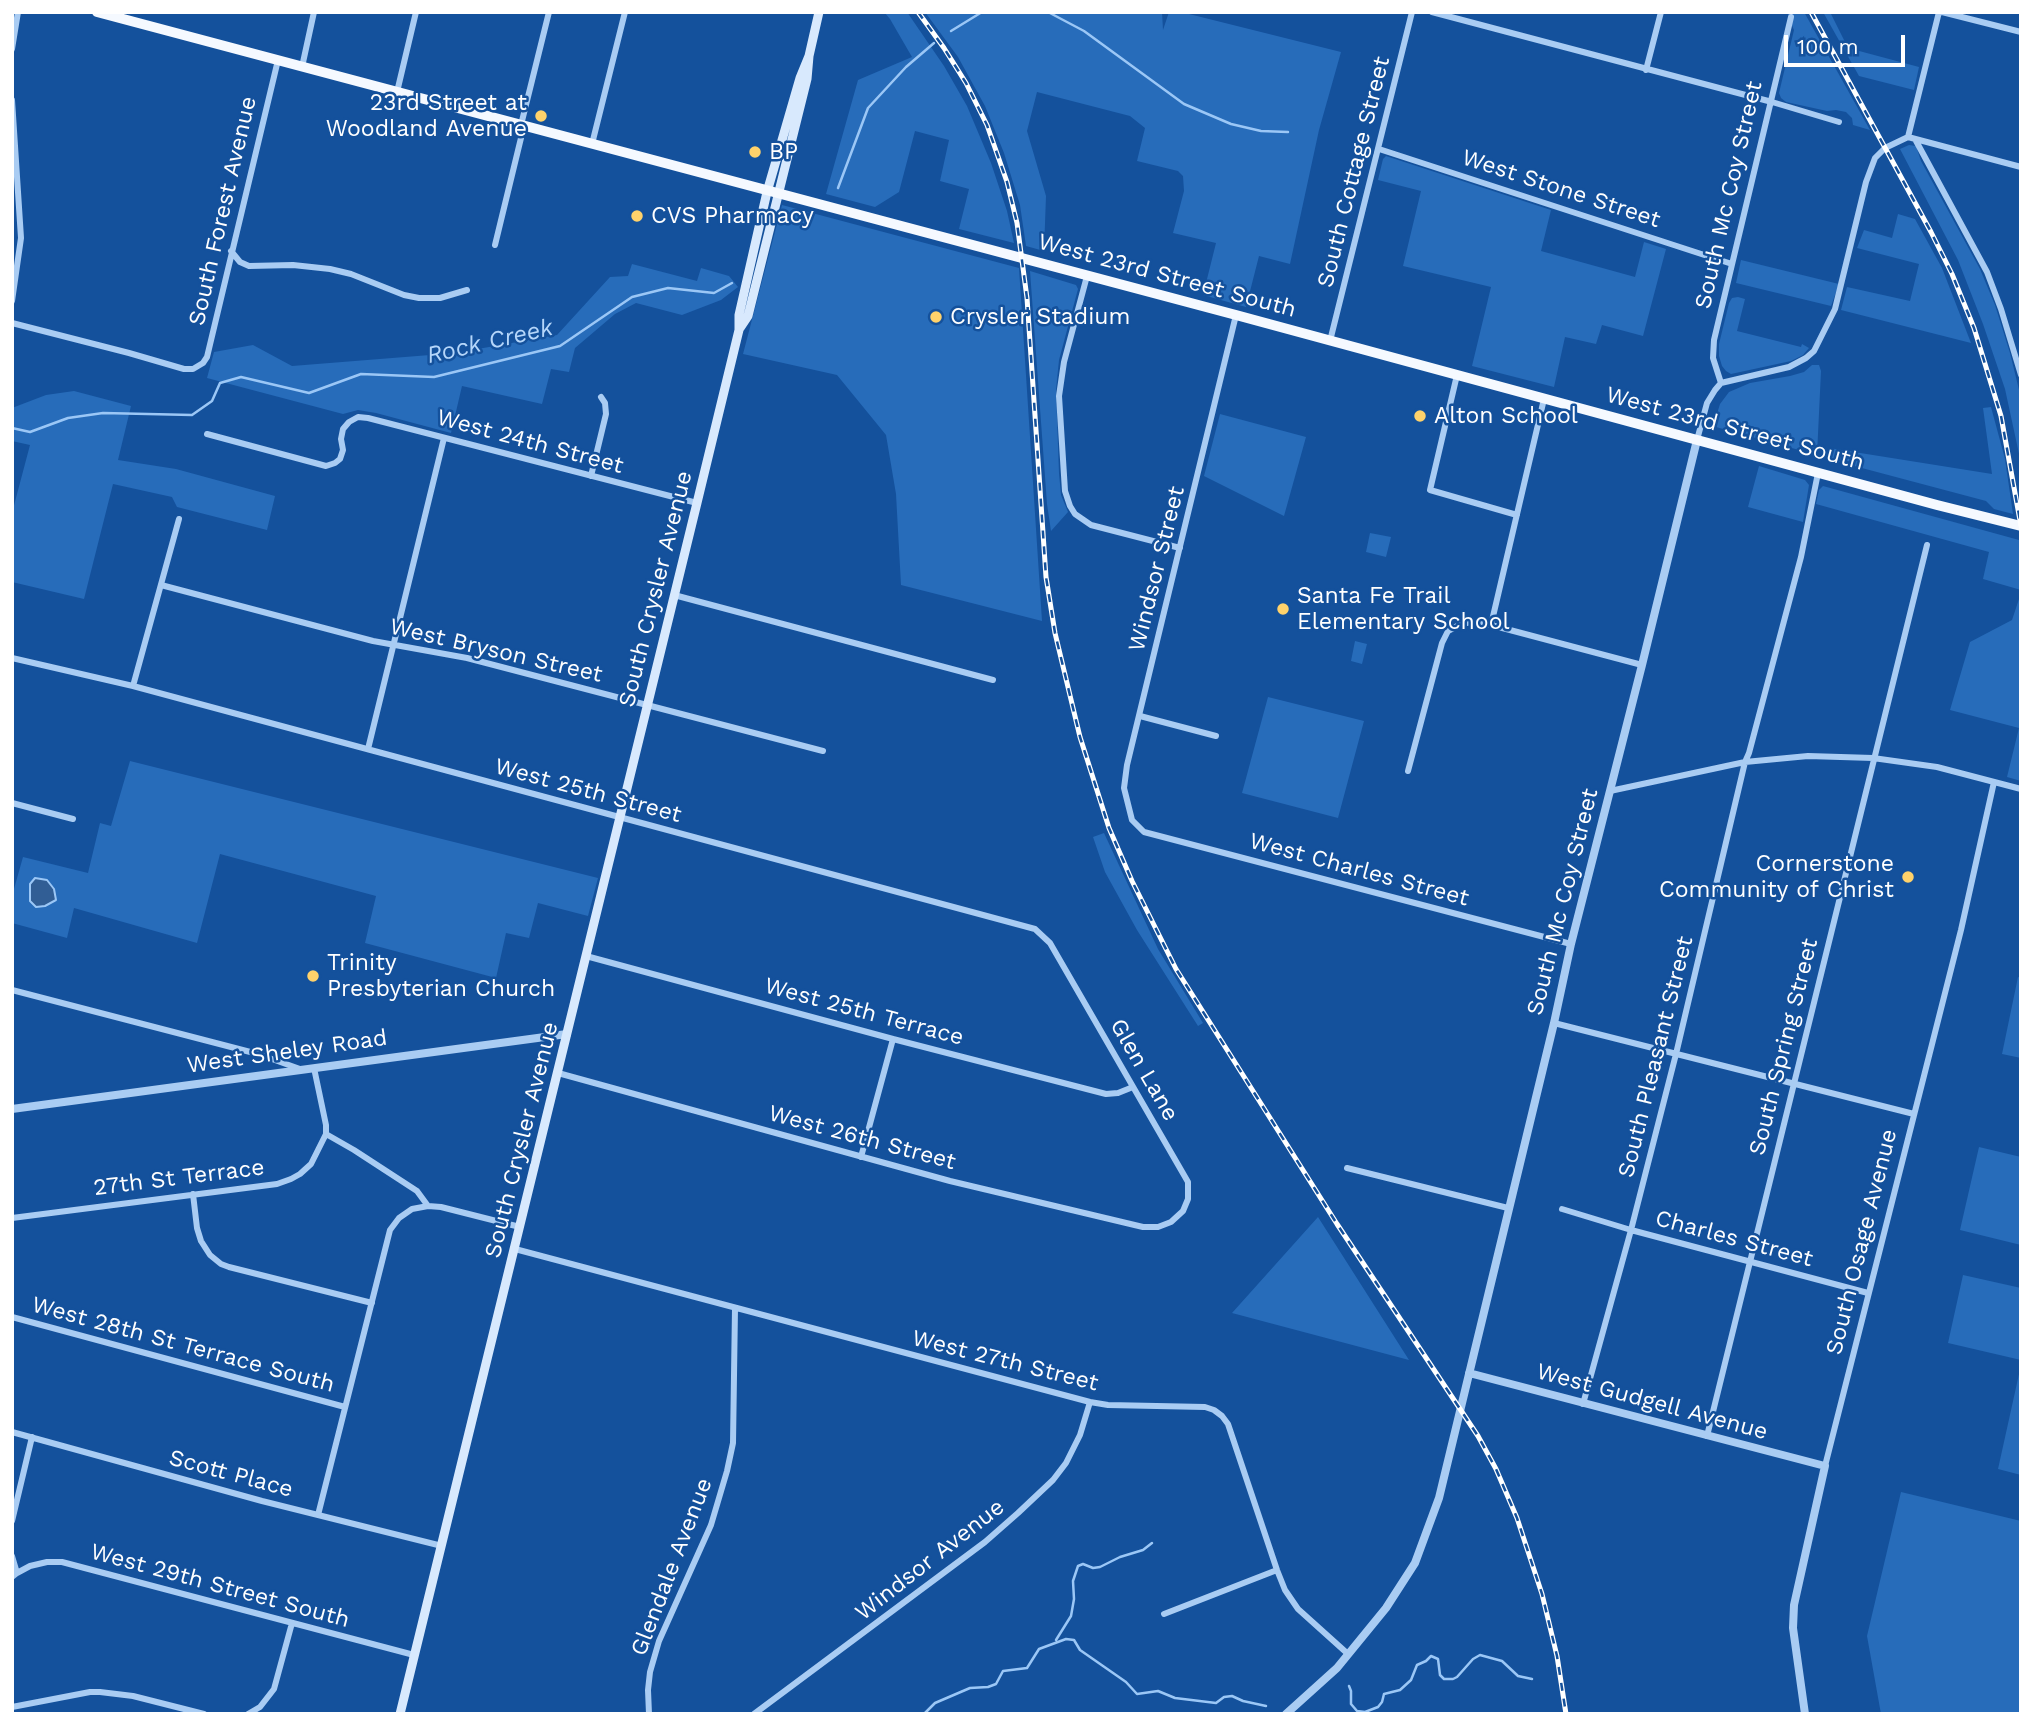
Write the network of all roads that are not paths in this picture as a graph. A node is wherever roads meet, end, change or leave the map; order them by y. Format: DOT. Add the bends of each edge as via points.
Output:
graph roads {
  1 [pos="18,12"];
  2 [pos="97,12"];
  3 [pos="314,12"];
  4 [pos="416,12"];
  5 [pos="549,12"];
  6 [pos="625,12"];
  7 [pos="819,12"];
  8 [pos="1412,12"];
  9 [pos="1432,12"];
  10 [pos="1661,12"];
  11 [pos="1940,12"];
  12 [pos="1791,17"];
  13 [pos="141,18"];
  14 [pos="2021,32"];
  15 [pos="12,49"];
  16 [pos="278,60"];
  17 [pos="302,67"];
  18 [pos="1646,70"];
  19 [pos="397,92"];
  20 [pos="12,100"];
  21 [pos="1772,102"];
  22 [pos="1839,122"];
  23 [pos="521,125"];
  24 [pos="1912,138"];
  25 [pos="592,144"];
  26 [pos="1379,149"];
  27 [pos="2021,167"];
  28 [pos="773,193"];
  29 [pos="495,245"];
  30 [pos="231,251"];
  31 [pos="1732,264"];
  32 [pos="1087,276"];
  33 [pos="467,290"];
  34 [pos="12,301"];
  35 [pos="1236,316"];
  36 [pos="12,323"];
  37 [pos="1330,341"];
  38 [pos="1457,375"];
  39 [pos="2021,375"];
  40 [pos="1721,383"];
  41 [pos="601,397"];
  42 [pos="1544,399"];
  43 [pos="207,434"];
  44 [pos="444,438"];
  45 [pos="1697,440"];
  46 [pos="1818,473"];
  47 [pos="591,476"];
  48 [pos="697,503"];
  49 [pos="1517,515"];
  50 [pos="179,519"];
  51 [pos="2021,526"];
  52 [pos="1927,545"];
  53 [pos="1180,548"];
  54 [pos="161,585"];
  55 [pos="674,595"];
  56 [pos="1491,625"];
  57 [pos="394,645"];
  58 [pos="12,658"];
  59 [pos="1642,665"];
  60 [pos="993,680"];
  61 [pos="132,686"];
  62 [pos="647,706"];
  63 [pos="1140,716"];
  64 [pos="1216,736"];
  65 [pos="368,749"];
  66 [pos="823,751"];
  67 [pos="1873,758"];
  68 [pos="1745,762"];
  69 [pos="1408,771"];
  70 [pos="1994,782"];
  71 [pos="2021,789"];
  72 [pos="1610,791"];
  73 [pos="12,803"];
  74 [pos="620,818"];
  75 [pos="73,819"];
  76 [pos="1138,828"];
  77 [pos="1035,929"];
  78 [pos="1571,944"];
  79 [pos="586,956"];
  80 [pos="12,990"];
  81 [pos="1554,1023"];
  82 [pos="567,1034"];
  83 [pos="893,1039"];
  84 [pos="1676,1054"];
  85 [pos="314,1068"];
  86 [pos="302,1070"];
  87 [pos="558,1073"];
  88 [pos="1793,1085"];
  89 [pos="1133,1087"];
  90 [pos="12,1109"];
  91 [pos="1914,1114"];
  92 [pos="326,1134"];
  93 [pos="861,1157"];
  94 [pos="1348,1168"];
  95 [pos="193,1194"];
  96 [pos="428,1206"];
  97 [pos="1508,1208"];
  98 [pos="1562,1209"];
  99 [pos="12,1217"];
  100 [pos="520,1227"];
  101 [pos="1158,1227"];
  102 [pos="1631,1230"];
  103 [pos="515,1249"];
  104 [pos="1749,1261"];
  105 [pos="1868,1293"];
  106 [pos="372,1303"];
  107 [pos="735,1308"];
  108 [pos="12,1317"];
  109 [pos="1469,1373"];
  110 [pos="1090,1402"];
  111 [pos="1584,1404"];
  112 [pos="345,1407"];
  113 [pos="12,1432"];
  114 [pos="1707,1436"];
  115 [pos="32,1437"];
  116 [pos="1825,1466"];
  117 [pos="318,1516"];
  118 [pos="12,1521"];
  119 [pos="442,1546"];
  120 [pos="12,1556"];
  121 [pos="1276,1570"];
  122 [pos="15,1575"];
  123 [pos="1164,1614"];
  124 [pos="292,1623"];
  125 [pos="1348,1654"];
  126 [pos="414,1656"];
  127 [pos="12,1707"];
  128 [pos="204,1714"];
  129 [pos="248,1714"];
  130 [pos="400,1714"];
  131 [pos="649,1714"];
  132 [pos="754,1714"];
  133 [pos="1286,1714"];
  134 [pos="1805,1714"];
  1 -- 15 [label="street"];
  2 -- 13 [label="main road, West 23rd Street South"];
  3 -- 17 [label="street"];
  4 -- 19 [label="street"];
  5 -- 23 [label="street"];
  6 -- 25 [label="street"];
  7 -- 28 [label="main road, South Crysler Avenue"];
  8 -- 26 [label="street, South Cottage Street"];
  9 -- 18 [label="street"];
  10 -- 18 [label="street"];
  11 -- 14 [label="street"];
  11 -- 24 [label="street"];
  12 -- 21 [label="street, South Mc Coy Street"];
  13 -- 16 [label="main road, West 23rd Street South"];
  16 -- 17 [label="main road, West 23rd Street South"];
  16 -- 30 [label="street, South Forest Avenue"];
  17 -- 19 [label="main road, West 23rd Street South"];
  18 -- 21 [label="street"];
  19 -- 23 [label="main road, West 23rd Street South"];
  20 -- 34 [label="street" via="21,238"];
  21 -- 22 [label="street"];
  21 -- 31 [label="street, South Mc Coy Street"];
  23 -- 25 [label="main road, West 23rd Street South"];
  23 -- 29 [label="street"];
  24 -- 27 [label="street"];
  24 -- 39 [label="street" via="1987,272"];
  24 -- 40 [label="street" via="1887,147 1875,158 1835,309 1814,351 1789,367"];
  25 -- 28 [label="main road, West 23rd Street South"];
  26 -- 31 [label="street, West Stone Street"];
  26 -- 37 [label="street, South Cottage Street"];
  28 -- 32 [label="main road, West 23rd Street South"];
  28 -- 48 [label="main road, South Crysler Avenue" via="739,315"];
  30 -- 33 [label="street" via="249,266 330,269 419,298"];
  30 -- 36 [label="street, South Forest Avenue" via="206,356 198,366 184,369"];
  31 -- 40 [label="street, South Mc Coy Street" via="1714,340 1713,358"];
  32 -- 35 [label="main road, West 23rd Street South"];
  32 -- 53 [label="street" via="1060,393 1065,491 1075,514 1091,525"];
  35 -- 37 [label="main road, West 23rd Street South"];
  35 -- 53 [label="street, Windsor Street"];
  37 -- 38 [label="main road, West 23rd Street South"];
  38 -- 42 [label="main road, West 23rd Street South"];
  38 -- 49 [label="street" via="1430,490"];
  40 -- 45 [label="street" via="1707,403"];
  41 -- 47 [label="street" via="606,414"];
  42 -- 45 [label="main road, West 23rd Street South"];
  42 -- 49 [label="street"];
  43 -- 44 [label="street, West 24th Street" via="326,466 340,459 343,429 355,419 368,418"];
  44 -- 47 [label="street, West 24th Street"];
  44 -- 57 [label="street"];
  45 -- 46 [label="main road, West 23rd Street South"];
  45 -- 59 [label="street, South Mc Coy Street"];
  46 -- 51 [label="main road, West 23rd Street South"];
  46 -- 68 [label="street, South Pleasant Street" via="1801,556"];
  47 -- 48 [label="street, West 24th Street"];
  48 -- 55 [label="main road, South Crysler Avenue"];
  49 -- 56 [label="street"];
  50 -- 54 [label="street"];
  52 -- 67 [label="street, South Spring Street"];
  53 -- 63 [label="street, Windsor Street"];
  54 -- 57 [label="street, West Bryson Street"];
  54 -- 61 [label="street"];
  55 -- 60 [label="street"];
  55 -- 62 [label="main road, South Crysler Avenue"];
  56 -- 59 [label="street"];
  56 -- 69 [label="street" via="1461,624 1446,634"];
  57 -- 62 [label="street, West Bryson Street" via="467,658"];
  57 -- 65 [label="street"];
  58 -- 61 [label="street, West 25th Street"];
  59 -- 72 [label="street, South Mc Coy Street"];
  61 -- 65 [label="street, West 25th Street"];
  62 -- 66 [label="street, West Bryson Street"];
  62 -- 74 [label="main road, South Crysler Avenue"];
  63 -- 64 [label="street"];
  63 -- 76 [label="street, Windsor Street" via="1124,788"];
  65 -- 74 [label="street, West 25th Street"];
  67 -- 68 [label="street" via="1808,756"];
  67 -- 70 [label="street" via="1937,767"];
  67 -- 88 [label="street, South Spring Street"];
  68 -- 72 [label="street"];
  68 -- 84 [label="street, South Pleasant Street"];
  70 -- 71 [label="street"];
  70 -- 91 [label="street, South Osage Avenue"];
  72 -- 78 [label="street, South Mc Coy Street"];
  73 -- 75 [label="street"];
  74 -- 77 [label="street, West 25th Street"];
  74 -- 79 [label="main road, South Crysler Avenue"];
  76 -- 78 [label="street, West Charles Street"];
  77 -- 89 [label="street, Glen Lane" via="1051,943"];
  78 -- 81 [label="street, South Mc Coy Street"];
  79 -- 82 [label="main road, South Crysler Avenue"];
  79 -- 83 [label="street, West 25th Terrace"];
  80 -- 86 [label="street" via="244,1050"];
  81 -- 84 [label="street"];
  81 -- 97 [label="street, South Mc Coy Street"];
  82 -- 85 [label="street, West Sheley Road"];
  82 -- 87 [label="main road, South Crysler Avenue"];
  83 -- 89 [label="street, West 25th Terrace" via="1106,1094"];
  83 -- 93 [label="street"];
  84 -- 88 [label="street"];
  84 -- 102 [label="street, South Pleasant Street"];
  85 -- 86 [label="street, West Sheley Road"];
  85 -- 92 [label="street"];
  86 -- 90 [label="street, West Sheley Road"];
  87 -- 93 [label="street, West 26th Street"];
  87 -- 100 [label="main road, South Crysler Avenue"];
  88 -- 91 [label="street"];
  88 -- 104 [label="street, South Spring Street"];
  89 -- 101 [label="street, Glen Lane" via="1188,1182 1183,1211"];
  91 -- 105 [label="street, South Osage Avenue"];
  92 -- 95 [label="street, 27th St Terrace" via="311,1164 291,1180"];
  92 -- 96 [label="street" via="417,1191"];
  93 -- 101 [label="street, West 26th Street"];
  94 -- 97 [label="street"];
  95 -- 99 [label="street, 27th St Terrace"];
  95 -- 106 [label="street" via="201,1241 221,1264"];
  96 -- 100 [label="street"];
  96 -- 106 [label="street" via="412,1209 390,1230"];
  97 -- 109 [label="street, South Mc Coy Street"];
  98 -- 102 [label="street"];
  100 -- 103 [label="main road, South Crysler Avenue"];
  102 -- 104 [label="street, Charles Street"];
  102 -- 111 [label="street, South Pleasant Street"];
  103 -- 107 [label="street, West 27th Street"];
  103 -- 119 [label="main road, South Crysler Avenue"];
  104 -- 105 [label="street, Charles Street"];
  104 -- 114 [label="street, South Spring Street"];
  105 -- 116 [label="street, South Osage Avenue"];
  106 -- 112 [label="street"];
  107 -- 110 [label="street, West 27th Street"];
  107 -- 131 [label="street, Glendale Avenue" via="733,1443 711,1525 659,1642 650,1672"];
  108 -- 112 [label="street, West 28th St Terrace South"];
  109 -- 111 [label="street, West Gudgell Avenue"];
  109 -- 125 [label="street, South Mc Coy Street" via="1444,1481 1415,1563"];
  110 -- 121 [label="street, West 27th Street" via="1205,1408 1222,1416"];
  110 -- 132 [label="street, Windsor Avenue" via="1080,1435 1054,1480 985,1542"];
  111 -- 114 [label="street, West Gudgell Avenue"];
  112 -- 117 [label="street"];
  113 -- 115 [label="street, Scott Place"];
  114 -- 116 [label="street, West Gudgell Avenue"];
  115 -- 117 [label="street, Scott Place"];
  115 -- 118 [label="street"];
  116 -- 134 [label="street, South Osage Avenue" via="1794,1605"];
  117 -- 119 [label="street, Scott Place"];
  119 -- 126 [label="main road, South Crysler Avenue"];
  120 -- 122 [label="street"];
  121 -- 123 [label="street"];
  121 -- 125 [label="street, West 27th Street" via="1298,1609"];
  122 -- 124 [label="street, West 29th Street South" via="30,1566 62,1562"];
  124 -- 126 [label="street, West 29th Street South"];
  124 -- 129 [label="street" via="274,1689"];
  125 -- 133 [label="street, South Mc Coy Street"];
  126 -- 130 [label="main road, South Crysler Avenue"];
  127 -- 128 [label="street" via="100,1692"];
}
